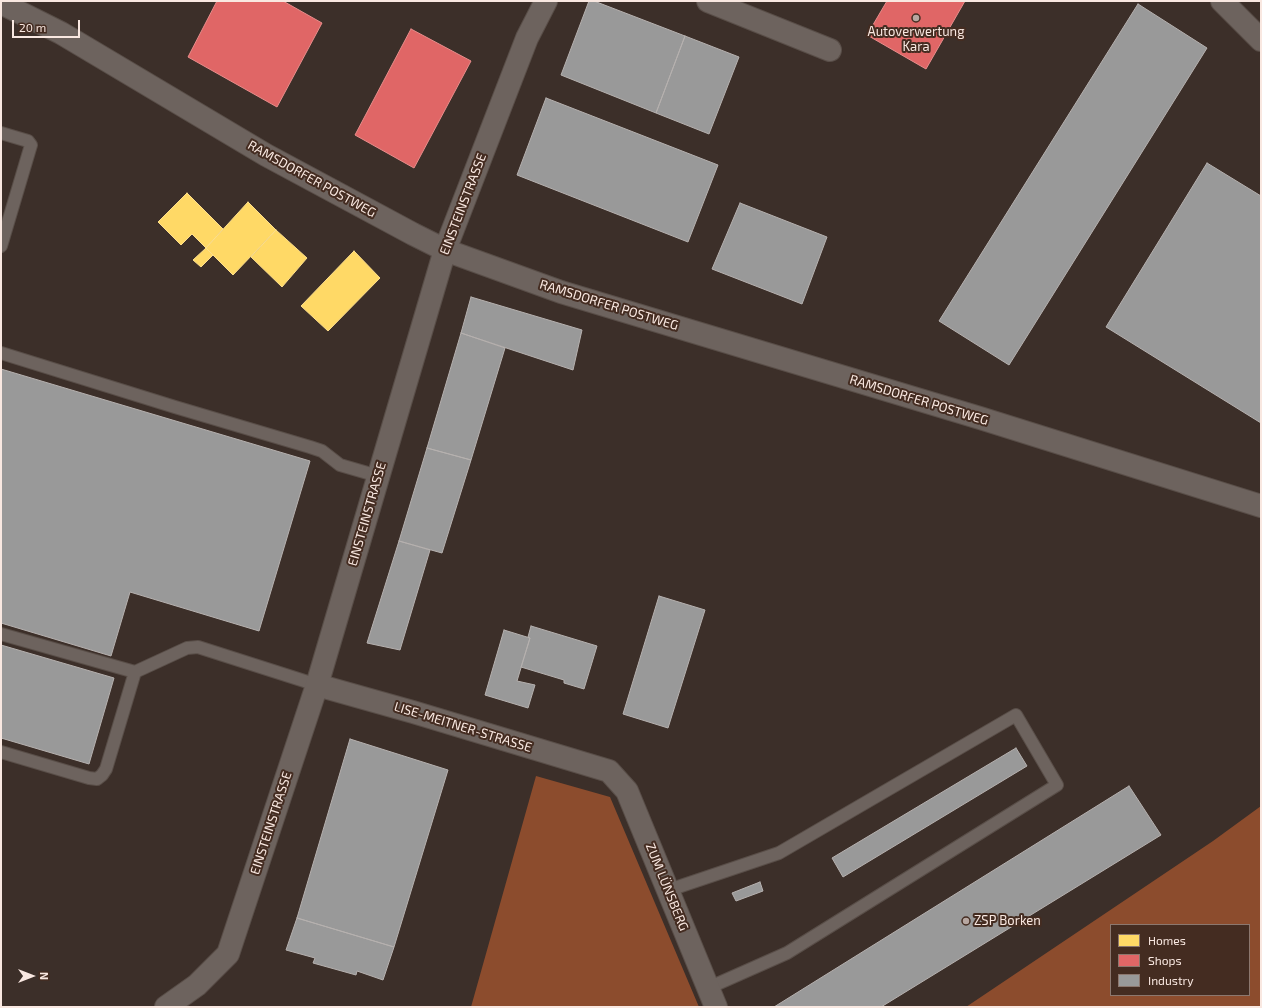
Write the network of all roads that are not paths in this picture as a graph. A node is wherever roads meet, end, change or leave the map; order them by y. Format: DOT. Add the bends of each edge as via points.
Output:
graph roads {
  1 [pos="546,1"];
  2 [pos="708,1"];
  3 [pos="1222,1"];
  4 [pos="1,3"];
  5 [pos="1261,40"];
  6 [pos="830,50"];
  7 [pos="1,133"];
  8 [pos="1,246"];
  9 [pos="445,250"];
  10 [pos="1,353"];
  11 [pos="378,476"];
  12 [pos="1261,506"];
  13 [pos="1,634"];
  14 [pos="135,672"];
  15 [pos="317,684"];
  16 [pos="1,752"];
  17 [pos="609,772"];
  18 [pos="669,890"];
  19 [pos="712,997"];
  20 [pos="166,1007"];
  1 -- 9 [label="street, EINSTEINSTRASSE" via="527,38"];
  2 -- 6 [label="street"];
  3 -- 5 [label="street"];
  4 -- 9 [label="street, RAMSDORFER POSTWEG" via="61,33 266,155"];
  7 -- 8 [label="lane" via="28,141 31,145"];
  9 -- 11 [label="street, EINSTEINSTRASSE"];
  9 -- 12 [label="street, RAMSDORFER POSTWEG" via="561,292 980,418"];
  10 -- 11 [label="lane" via="310,447 340,465"];
  11 -- 15 [label="street, EINSTEINSTRASSE"];
  13 -- 14 [label="lane"];
  14 -- 15 [label="lane" via="187,648 198,647"];
  14 -- 16 [label="lane" via="106,769 97,779"];
  15 -- 17 [label="street, LISE-MEITNER-STRASSE"];
  15 -- 20 [label="street, EINSTEINSTRASSE" via="228,954 197,985"];
  17 -- 18 [label="street, ZUM LÜNSBERG" via="627,791"];
  18 -- 19 [label="street, ZUM LÜNSBERG"];
  18 -- 19 [label="lane" via="779,853 1016,715 1057,785"];
}
